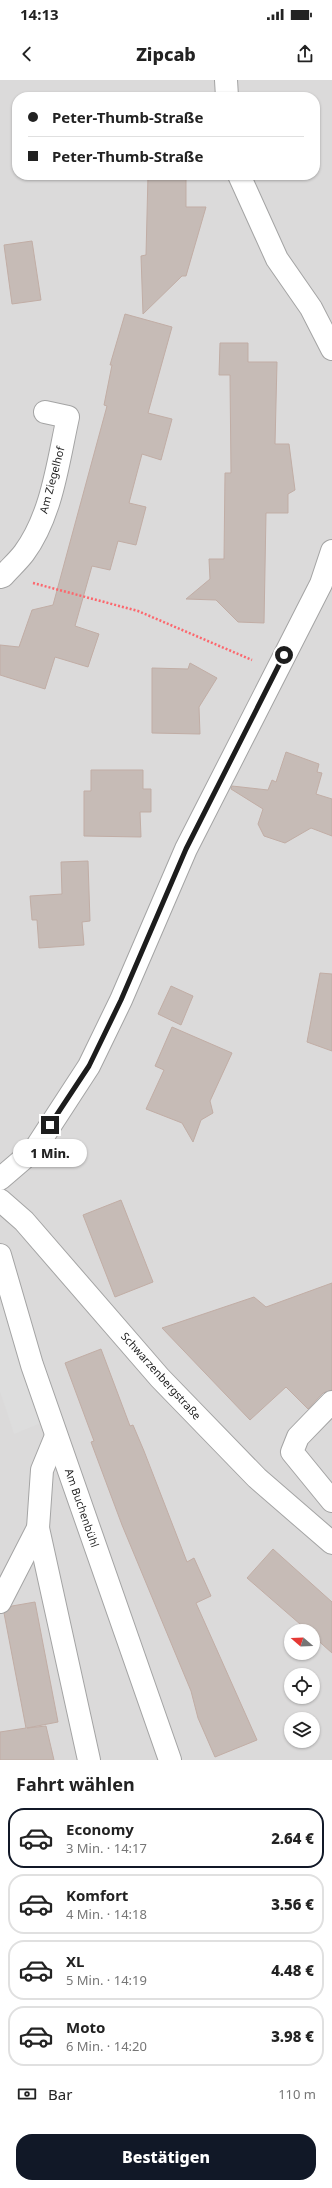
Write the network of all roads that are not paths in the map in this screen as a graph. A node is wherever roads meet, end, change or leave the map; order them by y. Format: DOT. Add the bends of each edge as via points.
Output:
graph roads {
  1 [pos="226,80"];
  2 [pos="227,92"];
  3 [pos="241,180"];
  4 [pos="332,349"];
  5 [pos="45,412"];
  6 [pos="332,551"];
  7 [pos="2,577"];
  8 [pos="0,1179"];
  9 [pos="0,1200"];
  10 [pos="0,1255"];
  11 [pos="332,1402"];
  12 [pos="56,1436"];
  13 [pos="332,1501"];
  14 [pos="38,1528"];
  15 [pos="332,1543"];
  16 [pos="0,1602"];
  17 [pos="89,1760"];
  18 [pos="170,1760"];
  1 -- 2 [label="street"];
  3 -- 4 [label="street" via="277,259 311,308"];
  5 -- 7 [label="street, Am Ziegelhof" via="68,417 58,465 43,517 24,552"];
  6 -- 8 [label="street" via="321,584 186,849 121,1000 89,1066 35,1149"];
  9 -- 15 [label="street, Schwarzenbergstraße" via="24,1220 160,1378 257,1478"];
  10 -- 12 [label="street, Am Buchenbühl"];
  11 -- 13 [label="street" via="298,1437 292,1452"];
  12 -- 14 [label="street" via="42,1470"];
  12 -- 18 [label="street, Am Buchenbühl"];
  14 -- 16 [label="street"];
  14 -- 17 [label="street"];
}
